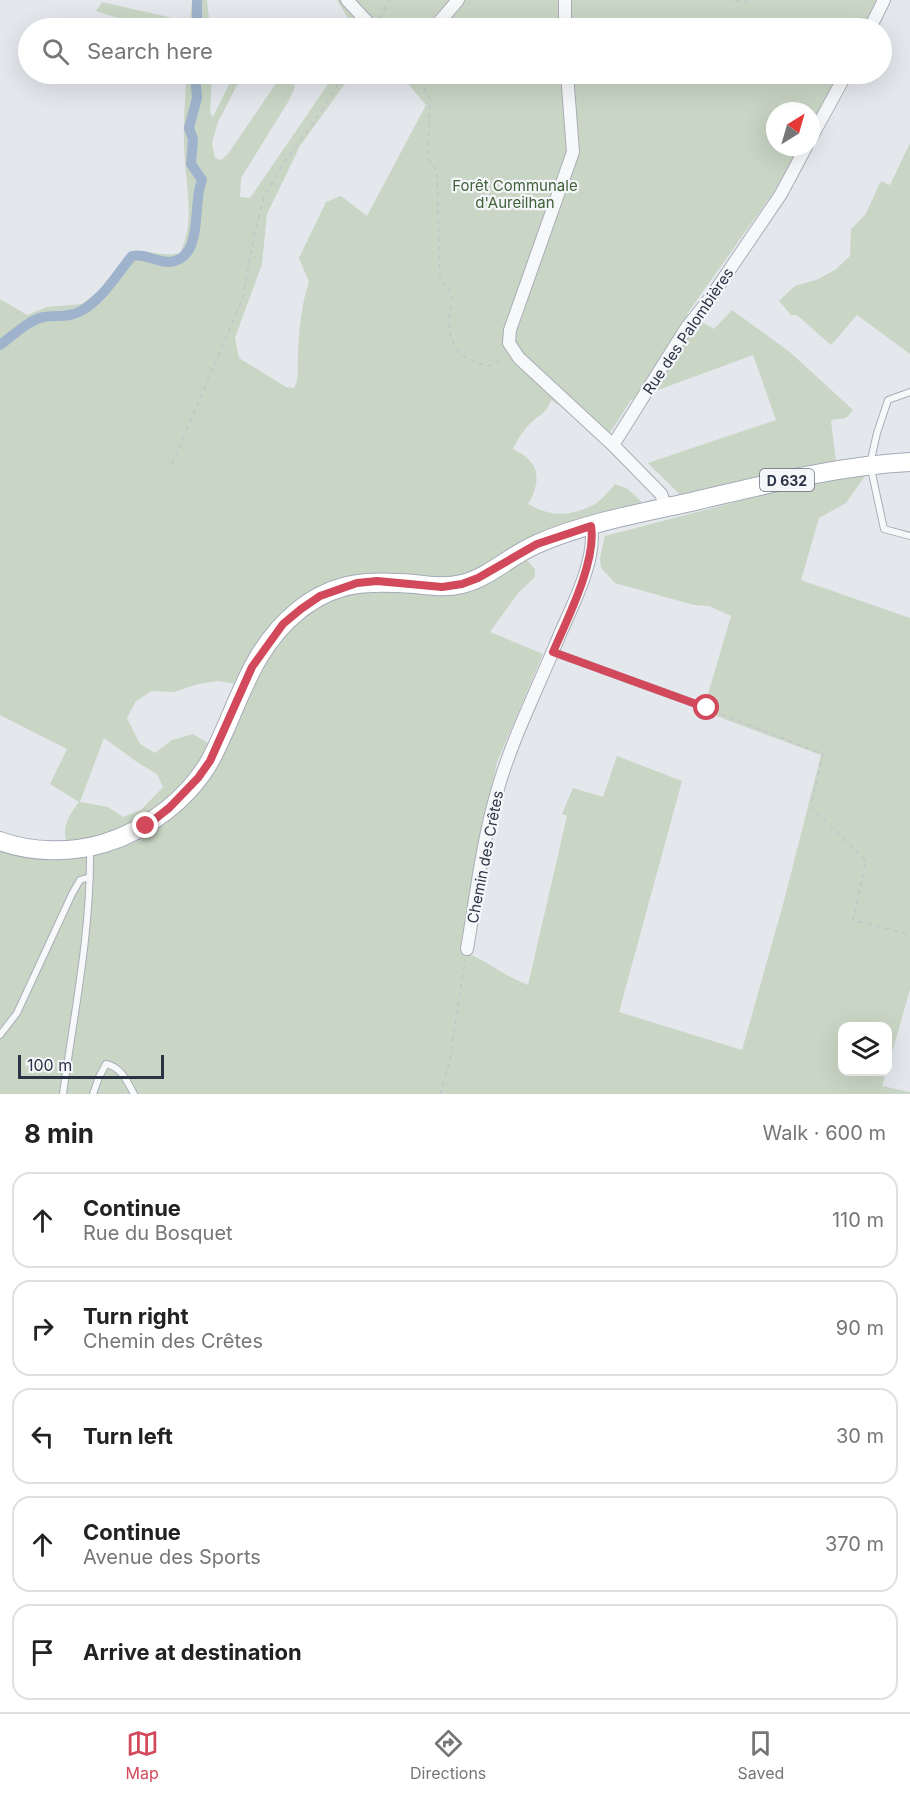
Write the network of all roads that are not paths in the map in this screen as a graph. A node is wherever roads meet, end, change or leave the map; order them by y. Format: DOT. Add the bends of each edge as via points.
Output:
graph roads {
  1 [pos="347,0"];
  2 [pos="458,0"];
  3 [pos="565,0"];
  4 [pos="884,0"];
  5 [pos="369,18"];
  6 [pos="443,18"];
  7 [pos="565,18"];
  8 [pos="875,18"];
  9 [pos="568,84"];
  10 [pos="841,84"];
  11 [pos="820,122"];
  12 [pos="801,156"];
  13 [pos="910,392"];
  14 [pos="613,445"];
  15 [pos="910,462"];
  16 [pos="870,464"];
  17 [pos="666,507"];
  18 [pos="591,526"];
  19 [pos="910,536"];
  20 [pos="553,652"];
  21 [pos="707,708"];
  22 [pos="0,842"];
  23 [pos="90,847"];
  24 [pos="90,877"];
  25 [pos="466,949"];
  26 [pos="0,1035"];
  27 [pos="63,1094"];
  28 [pos="93,1094"];
  29 [pos="134,1094"];
  1 -- 5 [label="street"];
  2 -- 6 [label="street"];
  3 -- 7 [label="street"];
  4 -- 8 [label="street"];
  9 -- 14 [label="street" via="573,152 510,330 509,343 519,358"];
  10 -- 11 [label="street"];
  12 -- 14 [label="street, Rue des Palombières" via="781,194 687,327"];
  13 -- 16 [label="lane" via="888,400"];
  14 -- 17 [label="street" via="661,494"];
  15 -- 16 [label="main road, D 632"];
  16 -- 17 [label="main road, D 632"];
  16 -- 19 [label="lane" via="884,529"];
  17 -- 18 [label="main road, D 632"];
  18 -- 20 [label="street, Chemin des Crêtes" via="591,552"];
  18 -- 23 [label="main road, D 632" via="537,544 462,584 442,587 377,581 320,596 283,624 265,648 248,675 210,761 188,789 146,826"];
  20 -- 21 [label="lane"];
  20 -- 25 [label="street, Chemin des Crêtes" via="497,791"];
  22 -- 23 [label="main road, D 632" via="38,850"];
  23 -- 24 [label="lane"];
  24 -- 26 [label="lane" via="80,880 72,894 17,1013"];
  24 -- 27 [label="lane"];
  28 -- 29 [label="lane" via="106,1064 124,1076"];
}
